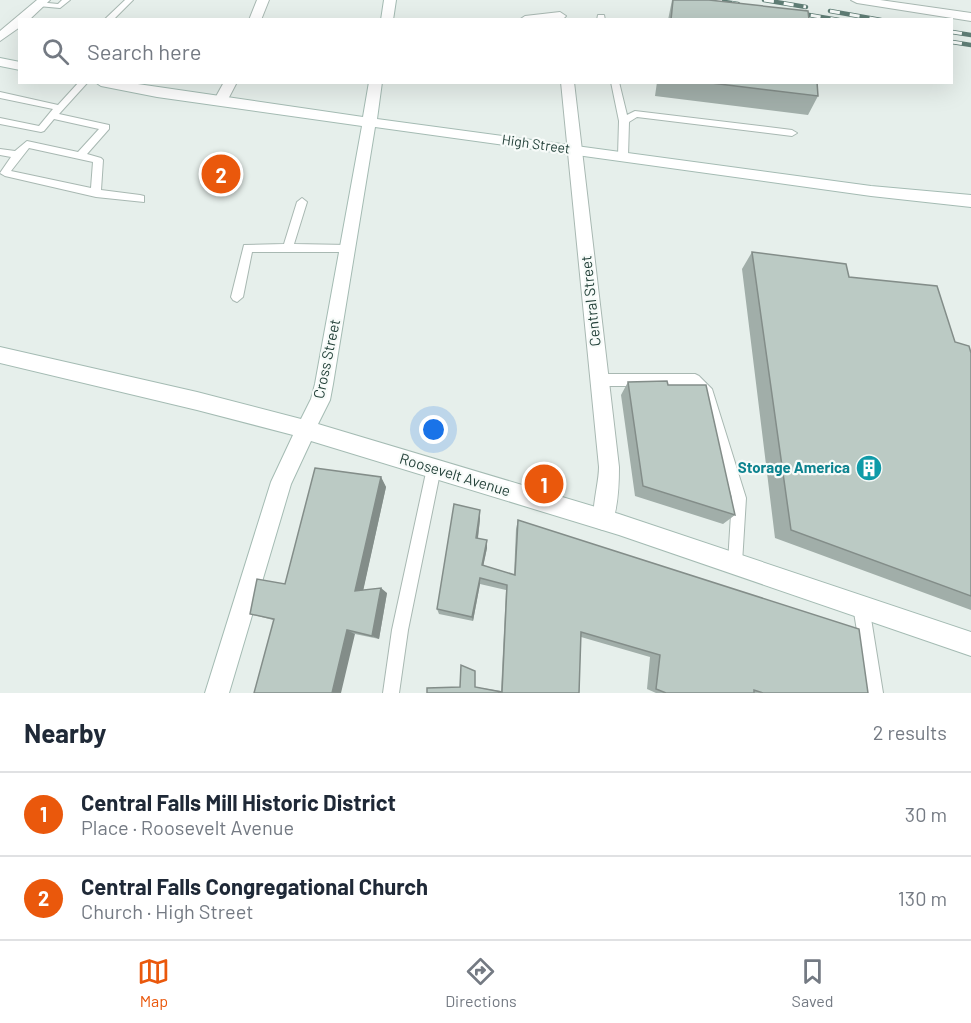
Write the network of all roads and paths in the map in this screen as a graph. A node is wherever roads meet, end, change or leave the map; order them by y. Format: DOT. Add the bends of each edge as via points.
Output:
graph roads {
  1 [pos="66,0"];
  2 [pos="129,0"];
  3 [pos="263,0"];
  4 [pos="390,0"];
  5 [pos="559,0"];
  6 [pos="861,0"];
  7 [pos="41,2"];
  8 [pos="971,17"];
  9 [pos="22,18"];
  10 [pos="110,18"];
  11 [pos="256,18"];
  12 [pos="387,18"];
  13 [pos="560,18"];
  14 [pos="18,22"];
  15 [pos="0,37"];
  16 [pos="0,62"];
  17 [pos="18,66"];
  18 [pos="82,84"];
  19 [pos="113,84"];
  20 [pos="230,84"];
  21 [pos="376,84"];
  22 [pos="567,84"];
  23 [pos="615,84"];
  24 [pos="0,95"];
  25 [pos="220,102"];
  26 [pos="60,108"];
  27 [pos="52,117"];
  28 [pos="0,121"];
  29 [pos="624,121"];
  30 [pos="369,122"];
  31 [pos="41,129"];
  32 [pos="792,133"];
  33 [pos="27,144"];
  34 [pos="574,149"];
  35 [pos="0,152"];
  36 [pos="16,155"];
  37 [pos="80,156"];
  38 [pos="623,156"];
  39 [pos="96,193"];
  40 [pos="140,199"];
  41 [pos="971,201"];
  42 [pos="302,202"];
  43 [pos="288,249"];
  44 [pos="348,249"];
  45 [pos="237,297"];
  46 [pos="0,355"];
  47 [pos="599,380"];
  48 [pos="306,430"];
  49 [pos="434,468"];
  50 [pos="603,519"];
  51 [pos="735,563"];
  52 [pos="861,606"];
  53 [pos="971,644"];
  54 [pos="217,693"];
  55 [pos="391,693"];
  56 [pos="875,693"];
  1 -- 7 [label="lane" via="60,6"];
  2 -- 10 [label="lane"];
  3 -- 11 [label="street"];
  4 -- 12 [label="street"];
  5 -- 13 [label="street"];
  6 -- 8 [label="street"];
  7 -- 9 [label="street"];
  14 -- 15 [label="street"];
  16 -- 17 [label="street"];
  18 -- 26 [label="lane"];
  19 -- 25 [label="street, High Street"];
  20 -- 25 [label="street"];
  21 -- 30 [label="street, Cross Street"];
  22 -- 34 [label="street, Central Street"];
  23 -- 29 [label="lane"];
  24 -- 26 [label="lane"];
  25 -- 30 [label="street, High Street"];
  26 -- 27 [label="lane"];
  27 -- 31 [label="lane"];
  27 -- 37 [label="lane" via="106,127"];
  28 -- 31 [label="lane"];
  29 -- 32 [label="lane" via="635,114"];
  29 -- 38 [label="lane"];
  30 -- 34 [label="street, High Street"];
  30 -- 44 [label="street, Cross Street"];
  31 -- 33 [label="lane"];
  33 -- 36 [label="lane"];
  33 -- 37 [label="lane"];
  34 -- 38 [label="street, High Street"];
  34 -- 47 [label="street, Central Street"];
  35 -- 36 [label="lane"];
  36 -- 39 [label="lane" via="5,173"];
  37 -- 39 [label="lane" via="98,160"];
  38 -- 41 [label="street, High Street"];
  39 -- 40 [label="lane"];
  42 -- 43 [label="lane"];
  43 -- 44 [label="lane"];
  43 -- 45 [label="lane" via="248,248"];
  44 -- 48 [label="street, Cross Street" via="324,384"];
  46 -- 48 [label="street, Roosevelt Avenue"];
  47 -- 50 [label="street, Central Street" via="609,485"];
  47 -- 51 [label="lane" via="695,380 708,393 739,498"];
  48 -- 49 [label="street, Roosevelt Avenue"];
  48 -- 54 [label="street, Cross Street" via="281,482"];
  49 -- 50 [label="street, Roosevelt Avenue"];
  49 -- 55 [label="lane"];
  50 -- 51 [label="street, Roosevelt Avenue"];
  51 -- 52 [label="street, Roosevelt Avenue"];
  52 -- 53 [label="street, Roosevelt Avenue"];
  52 -- 56 [label="lane"];
}
